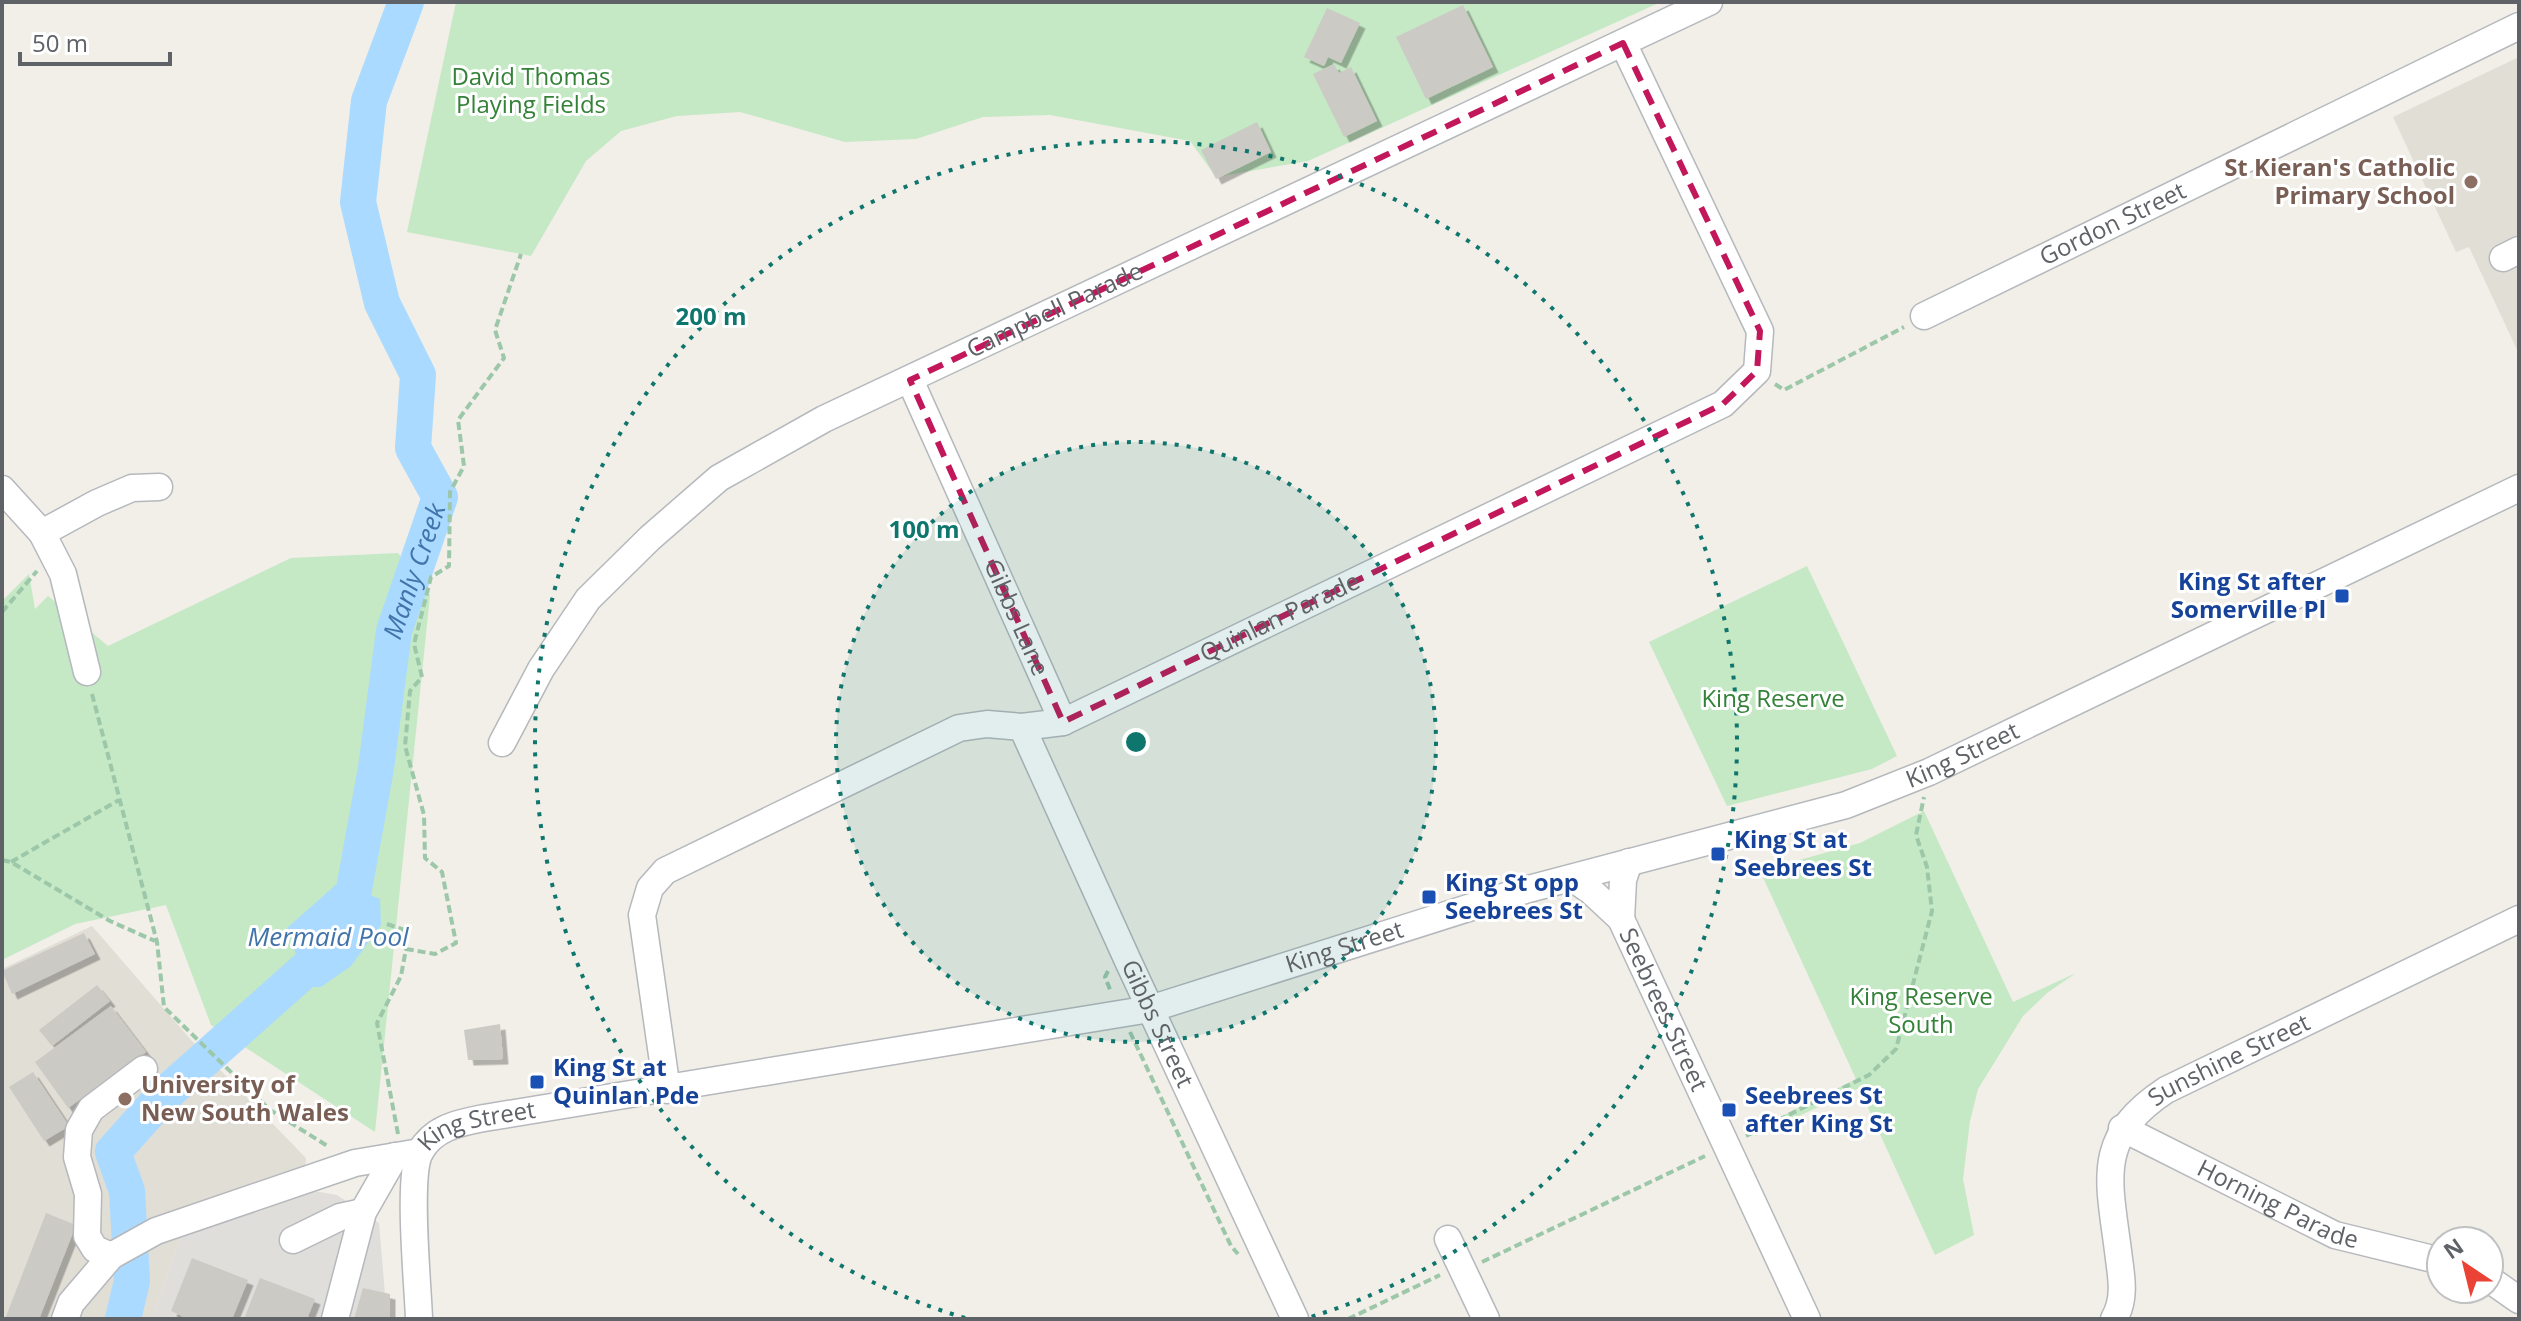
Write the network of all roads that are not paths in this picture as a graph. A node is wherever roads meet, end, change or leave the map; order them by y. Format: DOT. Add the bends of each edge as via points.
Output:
graph roads {
  1 [pos="1709,2"];
  2 [pos="2519,26"];
  3 [pos="1623,43"];
  4 [pos="1924,316"];
  5 [pos="910,380"];
  6 [pos="159,487"];
  7 [pos="2519,488"];
  8 [pos="2,489"];
  9 [pos="47,543"];
  10 [pos="87,672"];
  11 [pos="1063,722"];
  12 [pos="1022,727"];
  13 [pos="502,743"];
  14 [pos="1629,862"];
  15 [pos="1572,878"];
  16 [pos="1621,919"];
  17 [pos="2519,919"];
  18 [pos="1150,1009"];
  19 [pos="144,1069"];
  20 [pos="667,1090"];
  21 [pos="2122,1128"];
  22 [pos="408,1154"];
  23 [pos="363,1212"];
  24 [pos="1448,1239"];
  25 [pos="293,1240"];
  26 [pos="111,1256"];
  27 [pos="2425,1257"];
  28 [pos="65,1319"];
  29 [pos="335,1319"];
  30 [pos="419,1319"];
  31 [pos="1295,1319"];
  32 [pos="1486,1319"];
  33 [pos="1807,1319"];
  34 [pos="2114,1319"];
  1 -- 3 [label="street, Campbell Parade"];
  2 -- 4 [label="street, Gordon Street"];
  3 -- 5 [label="street, Campbell Parade"];
  3 -- 11 [label="street, Quinlan Parade" via="1760,331 1757,371 1723,404"];
  5 -- 11 [label="street, Gibbs Lane"];
  5 -- 13 [label="street, Campbell Parade" via="824,419 719,478 650,538 588,599 541,669"];
  6 -- 9 [label="street" via="132,488 97,503"];
  7 -- 14 [label="street, King Street" via="1888,790"];
  8 -- 9 [label="street"];
  9 -- 10 [label="street" via="63,574"];
  11 -- 12 [label="street, Quinlan Parade"];
  12 -- 18 [label="street, Gibbs Street"];
  12 -- 20 [label="street, Quinlan Parade" via="959,728 657,878 642,915"];
  14 -- 15 [label="street, King Street"];
  14 -- 16 [label="street, Seebrees Street"];
  15 -- 16 [label="street, Seebrees Street"];
  15 -- 18 [label="street, King Street"];
  16 -- 33 [label="street, Seebrees Street"];
  17 -- 21 [label="street, Sunshine Street" via="2166,1090"];
  18 -- 20 [label="street, King Street"];
  18 -- 31 [label="street, Gibbs Street"];
  19 -- 26 [label="street" via="91,1109 79,1130 77,1157 88,1194 87,1236 95,1249"];
  20 -- 22 [label="street, King Street" via="459,1123"];
  21 -- 27 [label="street, Horning Parade" via="2335,1235"];
  21 -- 34 [label="street" via="2111,1173 2123,1288"];
  22 -- 23 [label="street"];
  22 -- 26 [label="street" via="355,1163 156,1231"];
  22 -- 30 [label="street, King Street"];
  23 -- 25 [label="street"];
  23 -- 29 [label="street"];
  24 -- 32 [label="street"];
  26 -- 28 [label="street" via="71,1303"];
}
